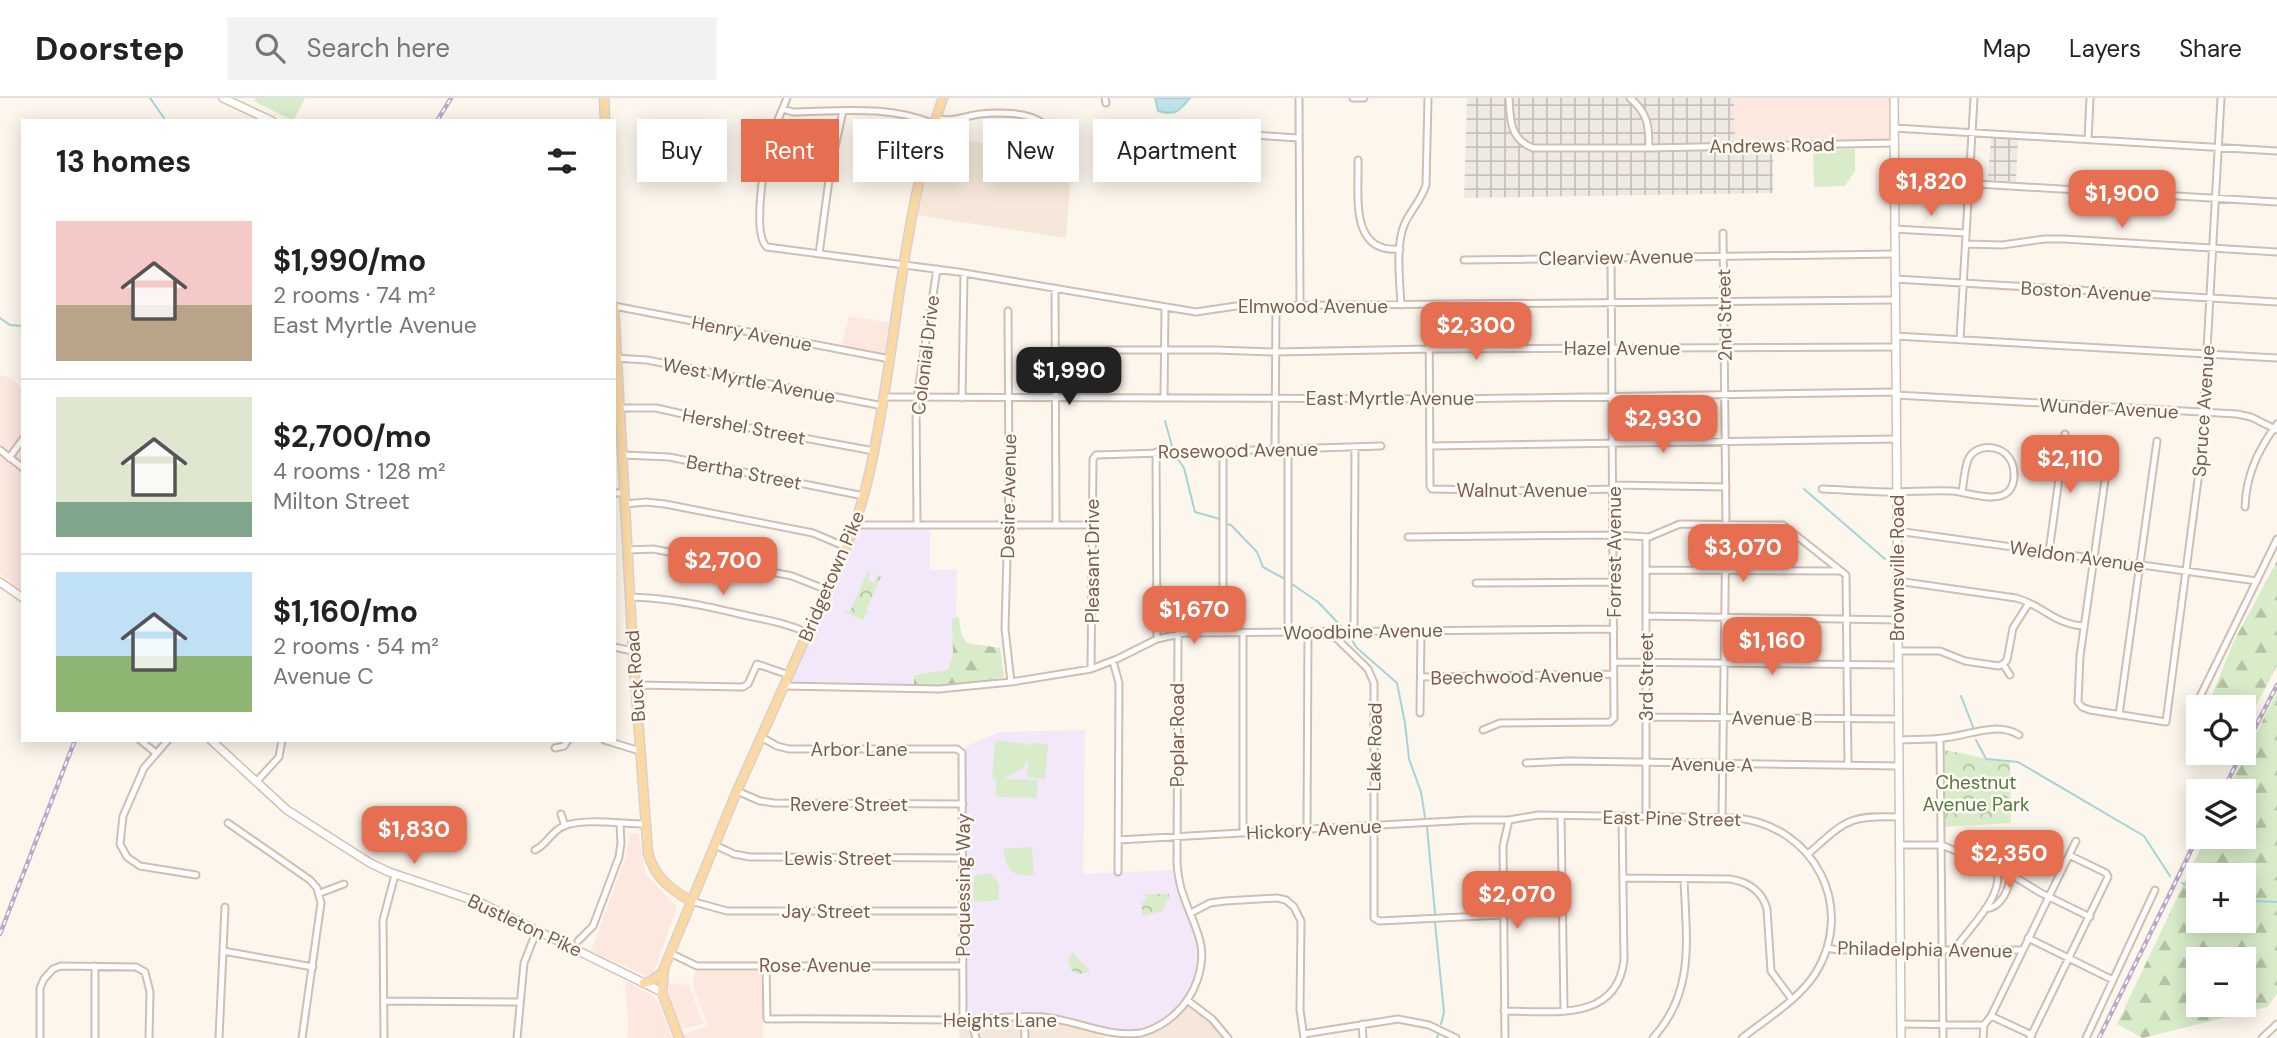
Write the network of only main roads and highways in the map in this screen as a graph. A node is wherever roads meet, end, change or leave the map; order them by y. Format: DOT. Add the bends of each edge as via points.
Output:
graph roads {
  1 [pos="604,98"];
  2 [pos="943,98"];
  3 [pos="605,119"];
  4 [pos="616,359"];
  5 [pos="617,408"];
  6 [pos="691,901"];
  7 [pos="663,972"];
  8 [pos="644,983"];
  9 [pos="679,1038"];
  1 -- 3 [label="main road"];
  2 -- 6 [label="main road, Bridgetown Pike" via="921,173 874,451 855,525"];
  4 -- 5 [label="main road, Buck Road"];
  5 -- 6 [label="main road, Buck Road" via="649,853 654,869 669,887"];
  6 -- 7 [label="main road, Bridgetown Pike"];
  7 -- 8 [label="main road"];
  7 -- 9 [label="main road, Bridgetown Pike" via="663,992"];
}
